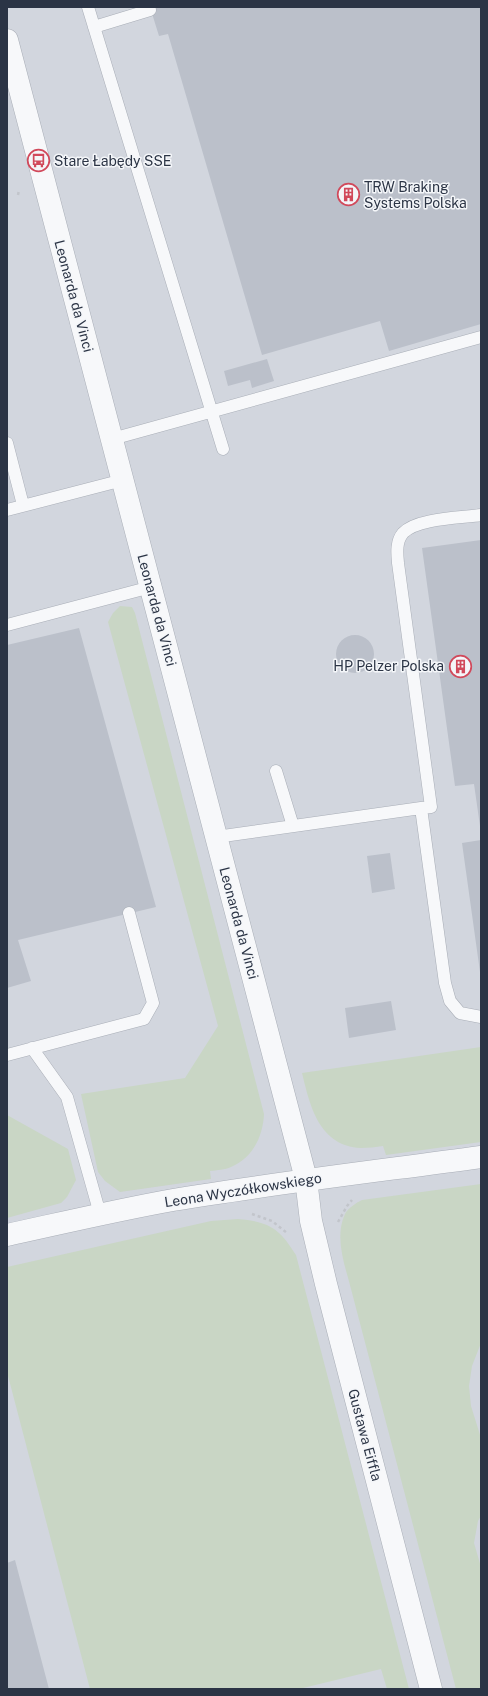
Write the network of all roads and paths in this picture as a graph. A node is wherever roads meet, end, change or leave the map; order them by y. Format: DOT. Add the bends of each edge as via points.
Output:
graph roads {
  1 [pos="88,7"];
  2 [pos="150,10"];
  3 [pos="94,27"];
  4 [pos="7,40"];
  5 [pos="19,190"];
  6 [pos="18,195"];
  7 [pos="481,337"];
  8 [pos="211,412"];
  9 [pos="112,440"];
  10 [pos="7,443"];
  11 [pos="223,449"];
  12 [pos="123,480"];
  13 [pos="23,506"];
  14 [pos="7,510"];
  15 [pos="481,515"];
  16 [pos="151,587"];
  17 [pos="7,625"];
  18 [pos="276,772"];
  19 [pos="420,808"];
  20 [pos="293,826"];
  21 [pos="216,837"];
  22 [pos="129,913"];
  23 [pos="481,1016"];
  24 [pos="32,1048"];
  25 [pos="7,1055"];
  26 [pos="481,1157"];
  27 [pos="306,1179"];
  28 [pos="356,1196"];
  29 [pos="100,1214"];
  30 [pos="250,1214"];
  31 [pos="337,1227"];
  32 [pos="7,1235"];
  33 [pos="290,1236"];
  34 [pos="431,1689"];
  1 -- 3 [label="lane"];
  2 -- 3 [label="lane"];
  3 -- 8 [label="lane"];
  4 -- 9 [label="street, Leonarda da Vinci"];
  5 -- 6 [label="path"];
  7 -- 8 [label="lane"];
  8 -- 9 [label="lane"];
  8 -- 11 [label="lane"];
  9 -- 12 [label="street, Leonarda da Vinci"];
  10 -- 13 [label="lane"];
  12 -- 13 [label="lane"];
  12 -- 16 [label="street, Leonarda da Vinci"];
  13 -- 14 [label="lane"];
  15 -- 19 [label="lane" via="427,522 412,527 402,534 397,547 432,807"];
  16 -- 17 [label="lane"];
  16 -- 21 [label="street, Leonarda da Vinci"];
  18 -- 20 [label="lane"];
  19 -- 20 [label="lane"];
  19 -- 23 [label="lane" via="445,983 450,1001 460,1013"];
  20 -- 21 [label="lane"];
  21 -- 27 [label="street, Leonarda da Vinci"];
  22 -- 24 [label="lane" via="153,1003 144,1019"];
  24 -- 25 [label="lane"];
  24 -- 29 [label="lane" via="68,1097"];
  26 -- 27 [label="street, Leona Wyczółkowskiego"];
  27 -- 29 [label="street, Leona Wyczółkowskiego"];
  27 -- 34 [label="street, Gustawa Eiffla" via="311,1221 326,1284"];
  28 -- 31 [label="path" via="338,1220"];
  29 -- 32 [label="street, Leona Wyczółkowskiego"];
  30 -- 33 [label="path" via="272,1220"];
}
